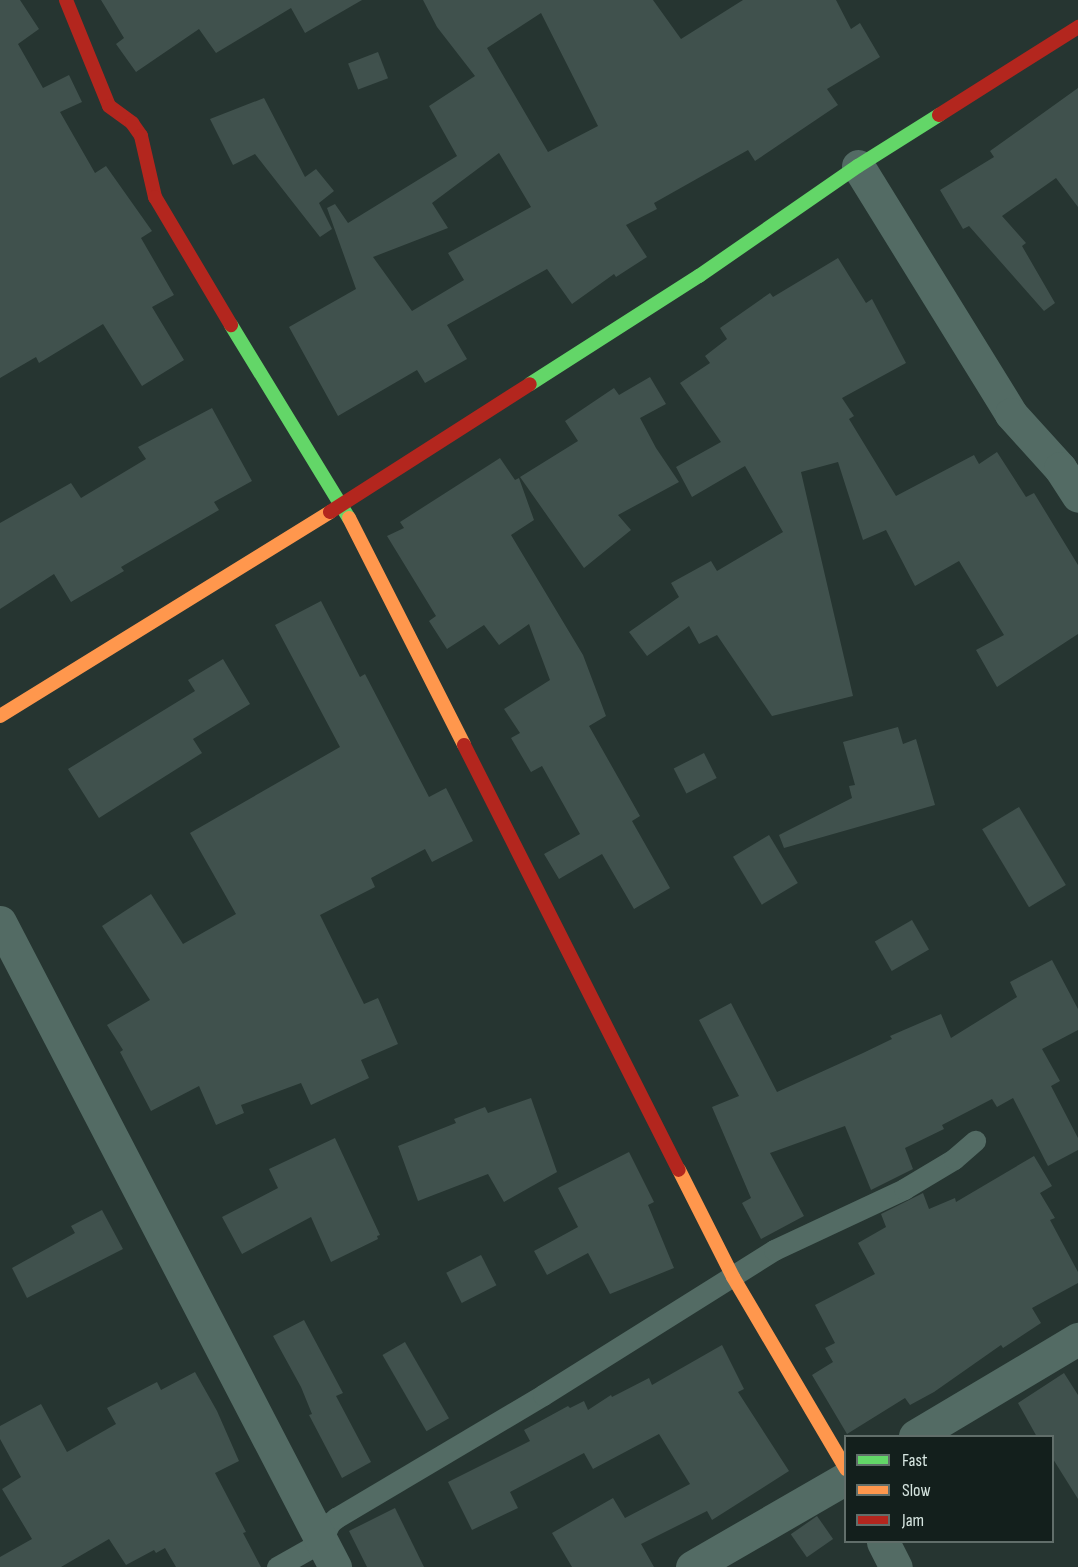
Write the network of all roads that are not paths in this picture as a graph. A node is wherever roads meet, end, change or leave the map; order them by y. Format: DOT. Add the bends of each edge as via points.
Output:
graph roads {
  1 [pos="66,0"];
  2 [pos="1078,27"];
  3 [pos="858,166"];
  4 [pos="1078,496"];
  5 [pos="342,505"];
  6 [pos="0,716"];
  7 [pos="0,922"];
  8 [pos="975,1141"];
  9 [pos="733,1277"];
  10 [pos="1078,1339"];
  11 [pos="918,1435"];
  12 [pos="844,1466"];
  13 [pos="844,1479"];
  14 [pos="884,1543"];
  15 [pos="328,1555"];
  16 [pos="277,1567"];
  17 [pos="692,1567"];
  18 [pos="896,1567"];
  1 -- 5 [label="street" via="109,106 132,123 141,136 156,197"];
  2 -- 3 [label="street"];
  3 -- 4 [label="street" via="1011,414 1060,468"];
  3 -- 5 [label="street" via="699,276"];
  5 -- 6 [label="street"];
  5 -- 9 [label="street"];
  7 -- 15 [label="street"];
  8 -- 9 [label="lane" via="931,1174 790,1240"];
  9 -- 12 [label="street"];
  9 -- 15 [label="lane" via="336,1518 330,1523"];
  10 -- 11 [label="street"];
  13 -- 17 [label="street"];
  14 -- 18 [label="street"];
  15 -- 16 [label="lane"];
}
